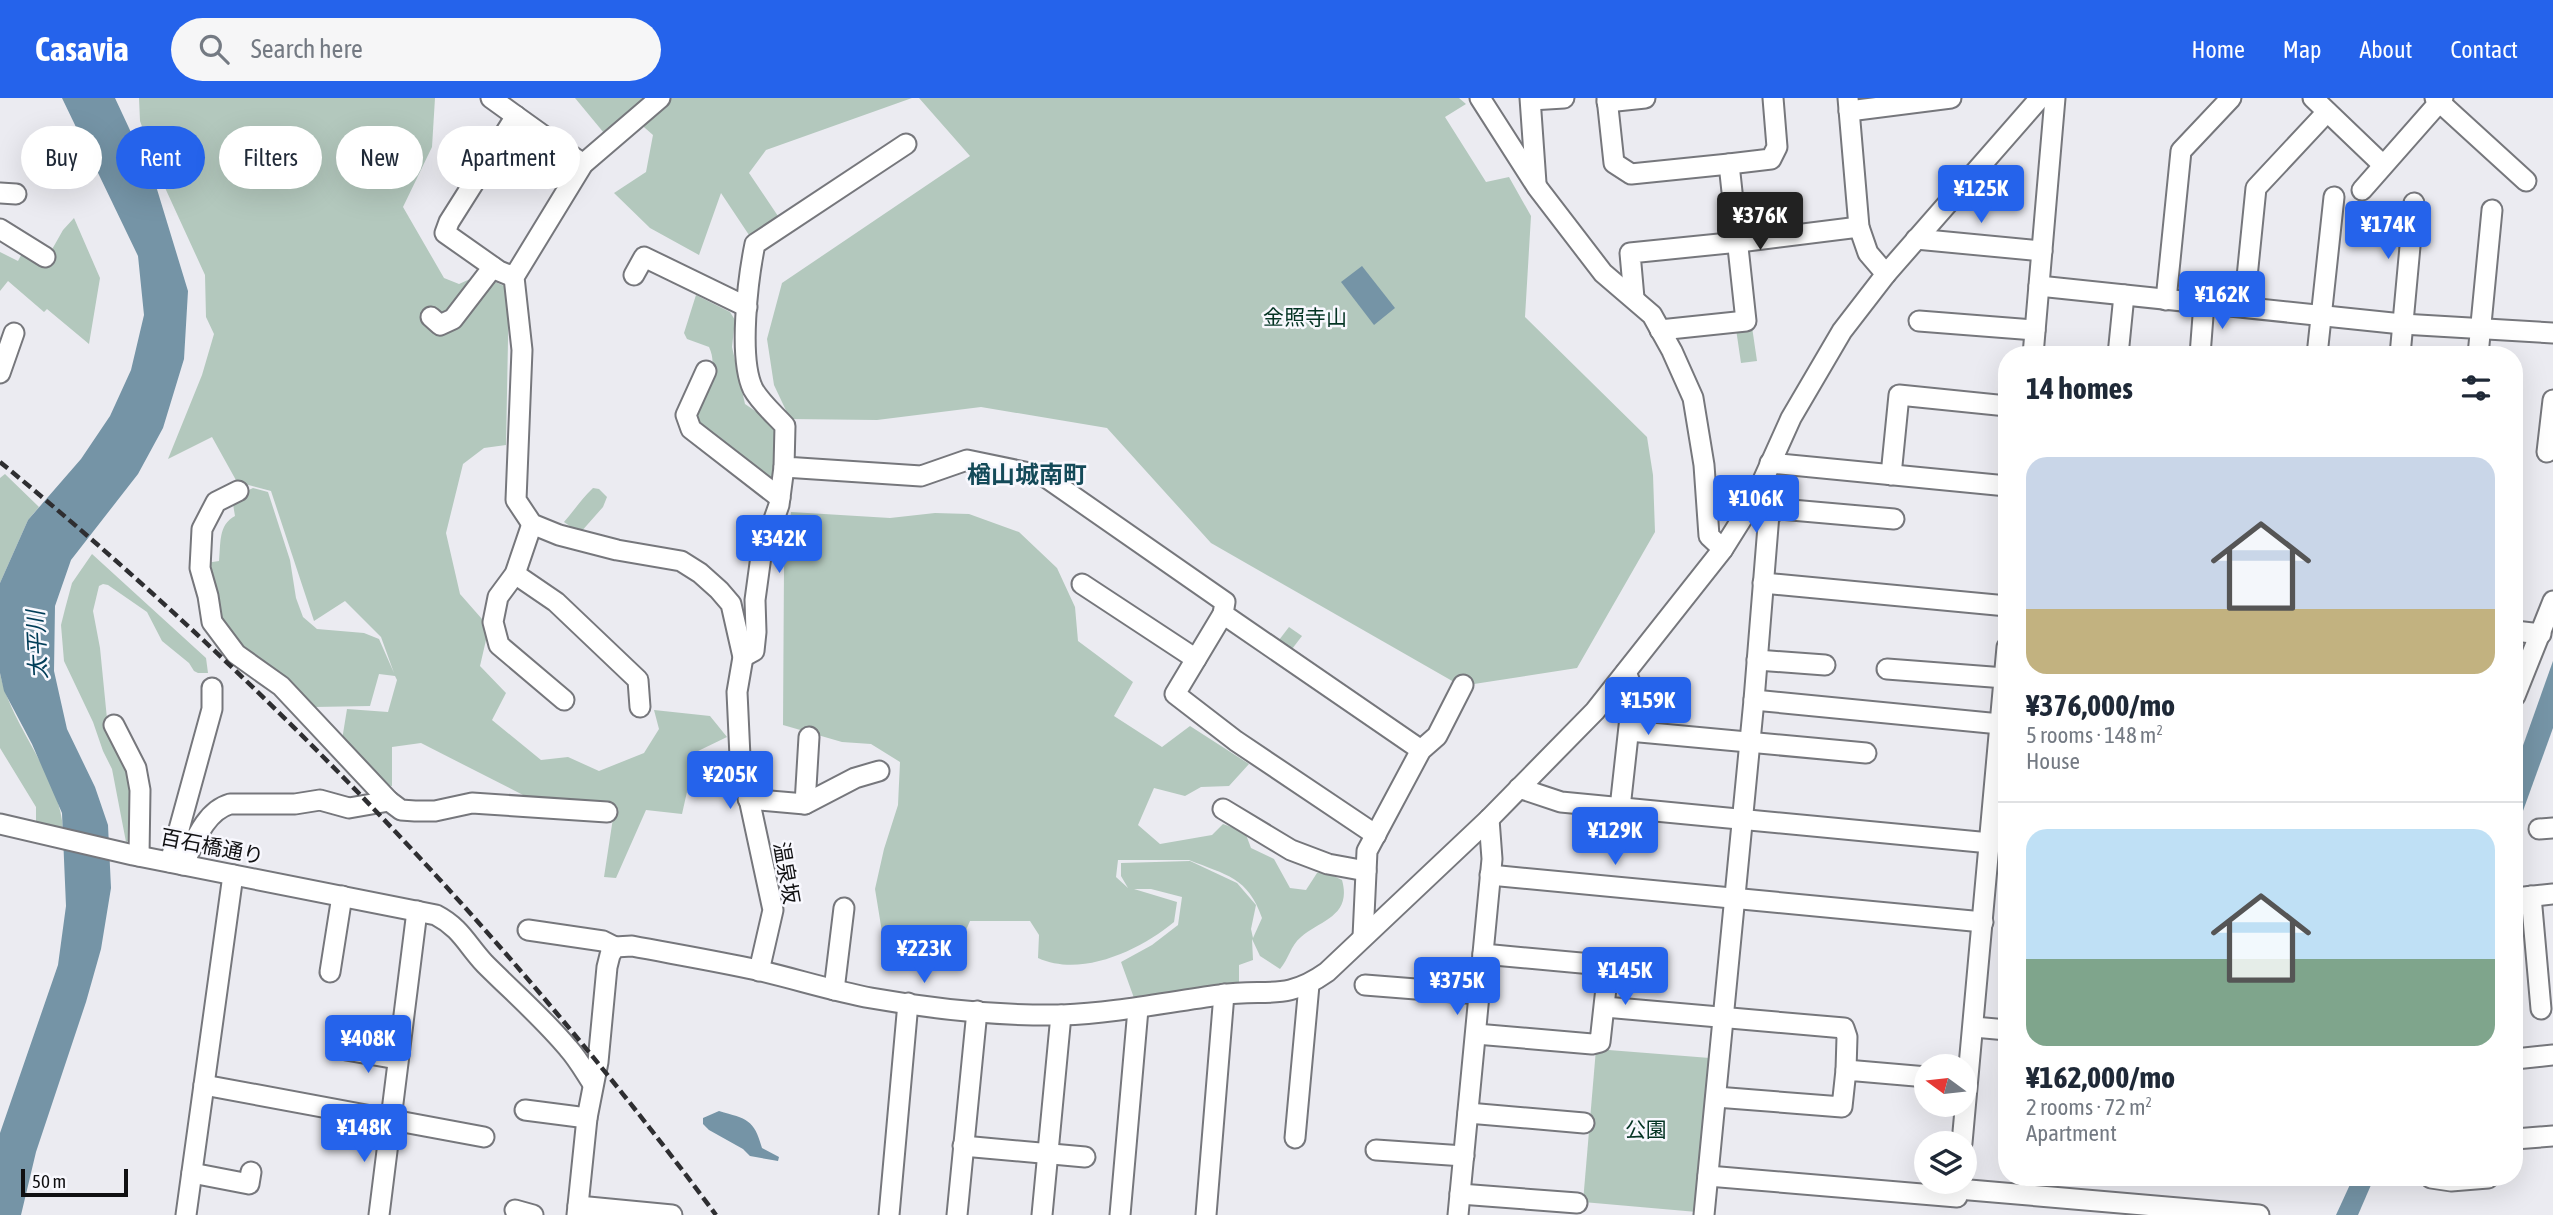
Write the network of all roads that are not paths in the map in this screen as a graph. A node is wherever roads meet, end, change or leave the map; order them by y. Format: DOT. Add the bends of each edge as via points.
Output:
graph roads {
  1 [pos="491,98"];
  2 [pos="660,98"];
  3 [pos="1480,98"];
  4 [pos="1564,98"];
  5 [pos="1645,98"];
  6 [pos="1773,98"];
  7 [pos="1951,98"];
  8 [pos="2040,98"];
  9 [pos="2054,98"];
  10 [pos="2231,98"];
  11 [pos="2313,98"];
  12 [pos="1530,99"];
  13 [pos="2439,99"];
  14 [pos="1607,100"];
  15 [pos="1849,104"];
  16 [pos="2327,112"];
  17 [pos="516,116"];
  18 [pos="906,144"];
  19 [pos="583,164"];
  20 [pos="1730,164"];
  21 [pos="2383,165"];
  22 [pos="2526,181"];
  23 [pos="1536,187"];
  24 [pos="2362,190"];
  25 [pos="2334,197"];
  26 [pos="2414,203"];
  27 [pos="2492,210"];
  28 [pos="1859,227"];
  29 [pos="0,229"];
  30 [pos="1916,239"];
  31 [pos="1740,242"];
  32 [pos="2042,251"];
  33 [pos="45,257"];
  34 [pos="492,267"];
  35 [pos="1886,274"];
  36 [pos="635,275"];
  37 [pos="514,277"];
  38 [pos="2039,286"];
  39 [pos="2124,295"];
  40 [pos="1634,298"];
  41 [pos="2166,300"];
  42 [pos="2204,303"];
  43 [pos="747,307"];
  44 [pos="2244,307"];
  45 [pos="2320,316"];
  46 [pos="431,317"];
  47 [pos="1919,321"];
  48 [pos="2402,324"];
  49 [pos="2481,327"];
  50 [pos="1661,330"];
  51 [pos="2035,330"];
  52 [pos="13,333"];
  53 [pos="2553,333"];
  54 [pos="2034,346"];
  55 [pos="2119,346"];
  56 [pos="2201,346"];
  57 [pos="2318,346"];
  58 [pos="2401,346"];
  59 [pos="2478,346"];
  60 [pos="706,371"];
  61 [pos="0,373"];
  62 [pos="1998,406"];
  63 [pos="2553,408"];
  64 [pos="2547,452"];
  65 [pos="1770,463"];
  66 [pos="784,467"];
  67 [pos="1891,475"];
  68 [pos="1998,485"];
  69 [pos="238,491"];
  70 [pos="780,498"];
  71 [pos="1755,498"];
  72 [pos="1769,514"];
  73 [pos="1894,519"];
  74 [pos="532,524"];
  75 [pos="1723,549"];
  76 [pos="514,574"];
  77 [pos="1763,583"];
  78 [pos="1082,584"];
  79 [pos="2553,601"];
  80 [pos="1998,605"];
  81 [pos="1223,614"];
  82 [pos="2523,632"];
  83 [pos="2541,634"];
  84 [pos="743,657"];
  85 [pos="1196,659"];
  86 [pos="1757,660"];
  87 [pos="1825,665"];
  88 [pos="1887,669"];
  89 [pos="1626,672"];
  90 [pos="1998,677"];
  91 [pos="2523,677"];
  92 [pos="1463,685"];
  93 [pos="212,688"];
  94 [pos="564,700"];
  95 [pos="1754,700"];
  96 [pos="640,707"];
  97 [pos="1998,724"];
  98 [pos="114,725"];
  99 [pos="1629,731"];
  100 [pos="809,737"];
  101 [pos="1750,742"];
  102 [pos="1421,750"];
  103 [pos="1866,753"];
  104 [pos="880,771"];
  105 [pos="1519,788"];
  106 [pos="1998,793"];
  107 [pos="748,799"];
  108 [pos="389,801"];
  109 [pos="805,804"];
  110 [pos="1620,808"];
  111 [pos="1223,809"];
  112 [pos="607,812"];
  113 [pos="1489,819"];
  114 [pos="1743,820"];
  115 [pos="0,824"];
  116 [pos="1376,835"];
  117 [pos="1990,843"];
  118 [pos="136,855"];
  119 [pos="177,863"];
  120 [pos="1367,871"];
  121 [pos="233,875"];
  122 [pos="1490,875"];
  123 [pos="2553,894"];
  124 [pos="342,896"];
  125 [pos="2523,897"];
  126 [pos="1735,899"];
  127 [pos="844,908"];
  128 [pos="416,911"];
  129 [pos="1983,922"];
  130 [pos="528,930"];
  131 [pos="1363,937"];
  132 [pos="615,947"];
  133 [pos="1483,954"];
  134 [pos="759,971"];
  135 [pos="330,972"];
  136 [pos="1309,985"];
  137 [pos="1366,985"];
  138 [pos="834,990"];
  139 [pos="1224,994"];
  140 [pos="1479,994"];
  141 [pos="908,1003"];
  142 [pos="1605,1007"];
  143 [pos="1138,1009"];
  144 [pos="2541,1009"];
  145 [pos="977,1011"];
  146 [pos="1061,1015"];
  147 [pos="1724,1019"];
  148 [pos="1974,1027"];
  149 [pos="1998,1029"];
  150 [pos="1476,1034"];
  151 [pos="346,1050"];
  152 [pos="1970,1054"];
  153 [pos="2553,1055"];
  154 [pos="2523,1058"];
  155 [pos="397,1059"];
  156 [pos="1846,1070"];
  157 [pos="1914,1076"];
  158 [pos="593,1084"];
  159 [pos="204,1085"];
  160 [pos="1716,1097"];
  161 [pos="525,1110"];
  162 [pos="1468,1113"];
  163 [pos="389,1118"];
  164 [pos="587,1118"];
  165 [pos="1584,1123"];
  166 [pos="2553,1136"];
  167 [pos="484,1137"];
  168 [pos="1295,1138"];
  169 [pos="2523,1138"];
  170 [pos="964,1146"];
  171 [pos="1376,1150"];
  172 [pos="1048,1154"];
  173 [pos="1464,1156"];
  174 [pos="1085,1157"];
  175 [pos="251,1172"];
  176 [pos="192,1173"];
  177 [pos="1708,1176"];
  178 [pos="1460,1194"];
  179 [pos="1957,1196"];
  180 [pos="1577,1203"];
  181 [pos="578,1210"];
  182 [pos="186,1215"];
  183 [pos="379,1215"];
  184 [pos="672,1215"];
  185 [pos="889,1215"];
  186 [pos="957,1215"];
  187 [pos="1042,1215"];
  188 [pos="1120,1215"];
  189 [pos="1206,1215"];
  190 [pos="1458,1215"];
  191 [pos="1704,1215"];
  192 [pos="2259,1215"];
  1 -- 17 [label="street"];
  2 -- 19 [label="street"];
  3 -- 23 [label="street"];
  4 -- 12 [label="street"];
  5 -- 14 [label="street"];
  6 -- 20 [label="street" via="1777,147 1771,159"];
  7 -- 15 [label="street"];
  8 -- 30 [label="street"];
  9 -- 32 [label="street"];
  10 -- 41 [label="street" via="2181,150"];
  11 -- 16 [label="street"];
  12 -- 23 [label="street"];
  13 -- 21 [label="street"];
  13 -- 22 [label="street"];
  14 -- 20 [label="street" via="1614,163 1630,174"];
  15 -- 28 [label="street"];
  16 -- 21 [label="street"];
  16 -- 44 [label="street" via="2256,188"];
  17 -- 19 [label="street"];
  17 -- 34 [label="street" via="445,233"];
  18 -- 43 [label="street" via="755,244"];
  19 -- 37 [label="street"];
  20 -- 31 [label="street"];
  21 -- 24 [label="street"];
  23 -- 40 [label="street" via="1604,273"];
  25 -- 45 [label="street"];
  26 -- 48 [label="street"];
  27 -- 49 [label="street"];
  28 -- 31 [label="street"];
  28 -- 35 [label="street" via="1868,253"];
  29 -- 33 [label="street"];
  30 -- 32 [label="street"];
  30 -- 35 [label="street"];
  31 -- 40 [label="street" via="1630,253"];
  31 -- 50 [label="street" via="1746,321"];
  32 -- 38 [label="street"];
  34 -- 37 [label="street"];
  34 -- 46 [label="street" via="453,319 440,325"];
  35 -- 65 [label="street" via="1843,331"];
  36 -- 43 [label="street" via="644,257"];
  37 -- 74 [label="street" via="522,350 516,500"];
  38 -- 39 [label="street"];
  38 -- 51 [label="street"];
  39 -- 41 [label="street"];
  39 -- 55 [label="street"];
  40 -- 50 [label="street"];
  41 -- 42 [label="street"];
  42 -- 44 [label="street"];
  42 -- 56 [label="street"];
  43 -- 66 [label="street" via="747,364 754,389 785,426"];
  44 -- 45 [label="street"];
  45 -- 48 [label="street"];
  45 -- 57 [label="street"];
  47 -- 51 [label="street"];
  48 -- 49 [label="street"];
  48 -- 58 [label="street"];
  49 -- 53 [label="street"];
  49 -- 59 [label="street"];
  50 -- 75 [label="street" via="1693,398 1709,536"];
  51 -- 54 [label="street"];
  52 -- 61 [label="street"];
  60 -- 70 [label="street" via="686,415 691,429"];
  62 -- 67 [label="street" via="1899,395"];
  63 -- 64 [label="street"];
  65 -- 67 [label="street"];
  65 -- 71 [label="street"];
  66 -- 70 [label="street"];
  66 -- 81 [label="street" via="921,476 967,460 1044,476 1225,602"];
  67 -- 68 [label="street"];
  69 -- 108 [label="street" via="216,502 202,529 200,568 212,622 236,654 281,685"];
  70 -- 84 [label="street" via="761,556 754,651"];
  71 -- 72 [label="street"];
  71 -- 75 [label="street"];
  72 -- 73 [label="street" via="1780,509"];
  72 -- 77 [label="street"];
  74 -- 76 [label="street"];
  74 -- 84 [label="street" via="617,550 681,561 731,604"];
  75 -- 89 [label="street"];
  76 -- 94 [label="street" via="498,597 492,617 499,645"];
  76 -- 96 [label="street" via="556,602 638,680"];
  77 -- 80 [label="street"];
  77 -- 86 [label="street"];
  78 -- 85 [label="street"];
  79 -- 83 [label="street"];
  81 -- 85 [label="street"];
  81 -- 102 [label="street"];
  82 -- 83 [label="street"];
  83 -- 91 [label="street"];
  84 -- 107 [label="street, 温泉坂" via="737,692 740,757"];
  85 -- 116 [label="street" via="1175,694"];
  86 -- 87 [label="street"];
  86 -- 95 [label="street"];
  88 -- 90 [label="street"];
  89 -- 99 [label="street" via="1633,690"];
  89 -- 105 [label="street" via="1595,711"];
  92 -- 102 [label="street" via="1437,736"];
  93 -- 119 [label="street" via="212,709"];
  95 -- 97 [label="street"];
  95 -- 101 [label="street"];
  98 -- 118 [label="street" via="136,768 140,790 142,824"];
  99 -- 101 [label="street"];
  99 -- 110 [label="street"];
  100 -- 109 [label="street"];
  101 -- 103 [label="street"];
  101 -- 114 [label="street"];
  102 -- 116 [label="street"];
  104 -- 109 [label="street" via="855,778"];
  105 -- 110 [label="street" via="1562,802"];
  105 -- 113 [label="street"];
  106 -- 117 [label="street"];
  107 -- 109 [label="street"];
  107 -- 134 [label="street, 温泉坂" via="773,910"];
  108 -- 112 [label="street" via="401,810 415,811 472,803"];
  108 -- 119 [label="street" via="349,808 320,800 221,807"];
  110 -- 114 [label="street"];
  111 -- 120 [label="street" via="1291,850 1328,864"];
  113 -- 122 [label="street"];
  113 -- 131 [label="street"];
  114 -- 117 [label="street"];
  114 -- 126 [label="street"];
  115 -- 118 [label="street, 百石橋通り"];
  116 -- 120 [label="street" via="1367,851"];
  117 -- 129 [label="street"];
  118 -- 119 [label="street, 百石橋通り"];
  119 -- 121 [label="street, 百石橋通り"];
  120 -- 131 [label="street"];
  121 -- 124 [label="street, 百石橋通り"];
  121 -- 159 [label="street"];
  122 -- 126 [label="street"];
  122 -- 133 [label="street"];
  123 -- 125 [label="street"];
  124 -- 128 [label="street, 百石橋通り"];
  124 -- 135 [label="street"];
  125 -- 144 [label="street"];
  126 -- 129 [label="street"];
  126 -- 147 [label="street"];
  127 -- 138 [label="street"];
  128 -- 155 [label="street"];
  128 -- 158 [label="street, 百石橋通り" via="450,922 570,1050"];
  129 -- 148 [label="street"];
  130 -- 132 [label="street" via="603,941"];
  131 -- 136 [label="street"];
  132 -- 134 [label="street" via="632,946"];
  132 -- 158 [label="street" via="607,967"];
  133 -- 140 [label="street"];
  133 -- 142 [label="street" via="1603,965 1608,970"];
  134 -- 138 [label="street"];
  136 -- 139 [label="street" via="1284,992"];
  136 -- 168 [label="street"];
  137 -- 140 [label="street"];
  138 -- 141 [label="street"];
  139 -- 143 [label="street"];
  139 -- 189 [label="street"];
  140 -- 150 [label="street"];
  141 -- 145 [label="street"];
  141 -- 185 [label="street"];
  142 -- 147 [label="street"];
  142 -- 150 [label="street" via="1600,1041 1592,1044"];
  143 -- 146 [label="street"];
  143 -- 188 [label="street"];
  145 -- 146 [label="street"];
  145 -- 170 [label="street"];
  146 -- 172 [label="street"];
  147 -- 156 [label="street" via="1844,1028"];
  147 -- 160 [label="street"];
  148 -- 149 [label="street"];
  148 -- 152 [label="street"];
  150 -- 162 [label="street"];
  151 -- 155 [label="street"];
  153 -- 154 [label="street"];
  155 -- 163 [label="street"];
  156 -- 157 [label="street"];
  156 -- 160 [label="street" via="1842,1108"];
  158 -- 164 [label="street"];
  159 -- 163 [label="street"];
  159 -- 176 [label="street"];
  160 -- 177 [label="street"];
  161 -- 164 [label="street"];
  162 -- 165 [label="street"];
  162 -- 173 [label="street"];
  163 -- 167 [label="street"];
  163 -- 183 [label="street"];
  164 -- 181 [label="street"];
  166 -- 169 [label="street"];
  170 -- 172 [label="street"];
  170 -- 186 [label="street"];
  171 -- 173 [label="street"];
  172 -- 174 [label="street"];
  172 -- 187 [label="street"];
  173 -- 178 [label="street"];
  175 -- 176 [label="street" via="249,1184"];
  176 -- 182 [label="street"];
  177 -- 179 [label="street"];
  177 -- 191 [label="street"];
  178 -- 180 [label="street"];
  178 -- 190 [label="street"];
  179 -- 192 [label="street"];
  181 -- 184 [label="street"];
}
